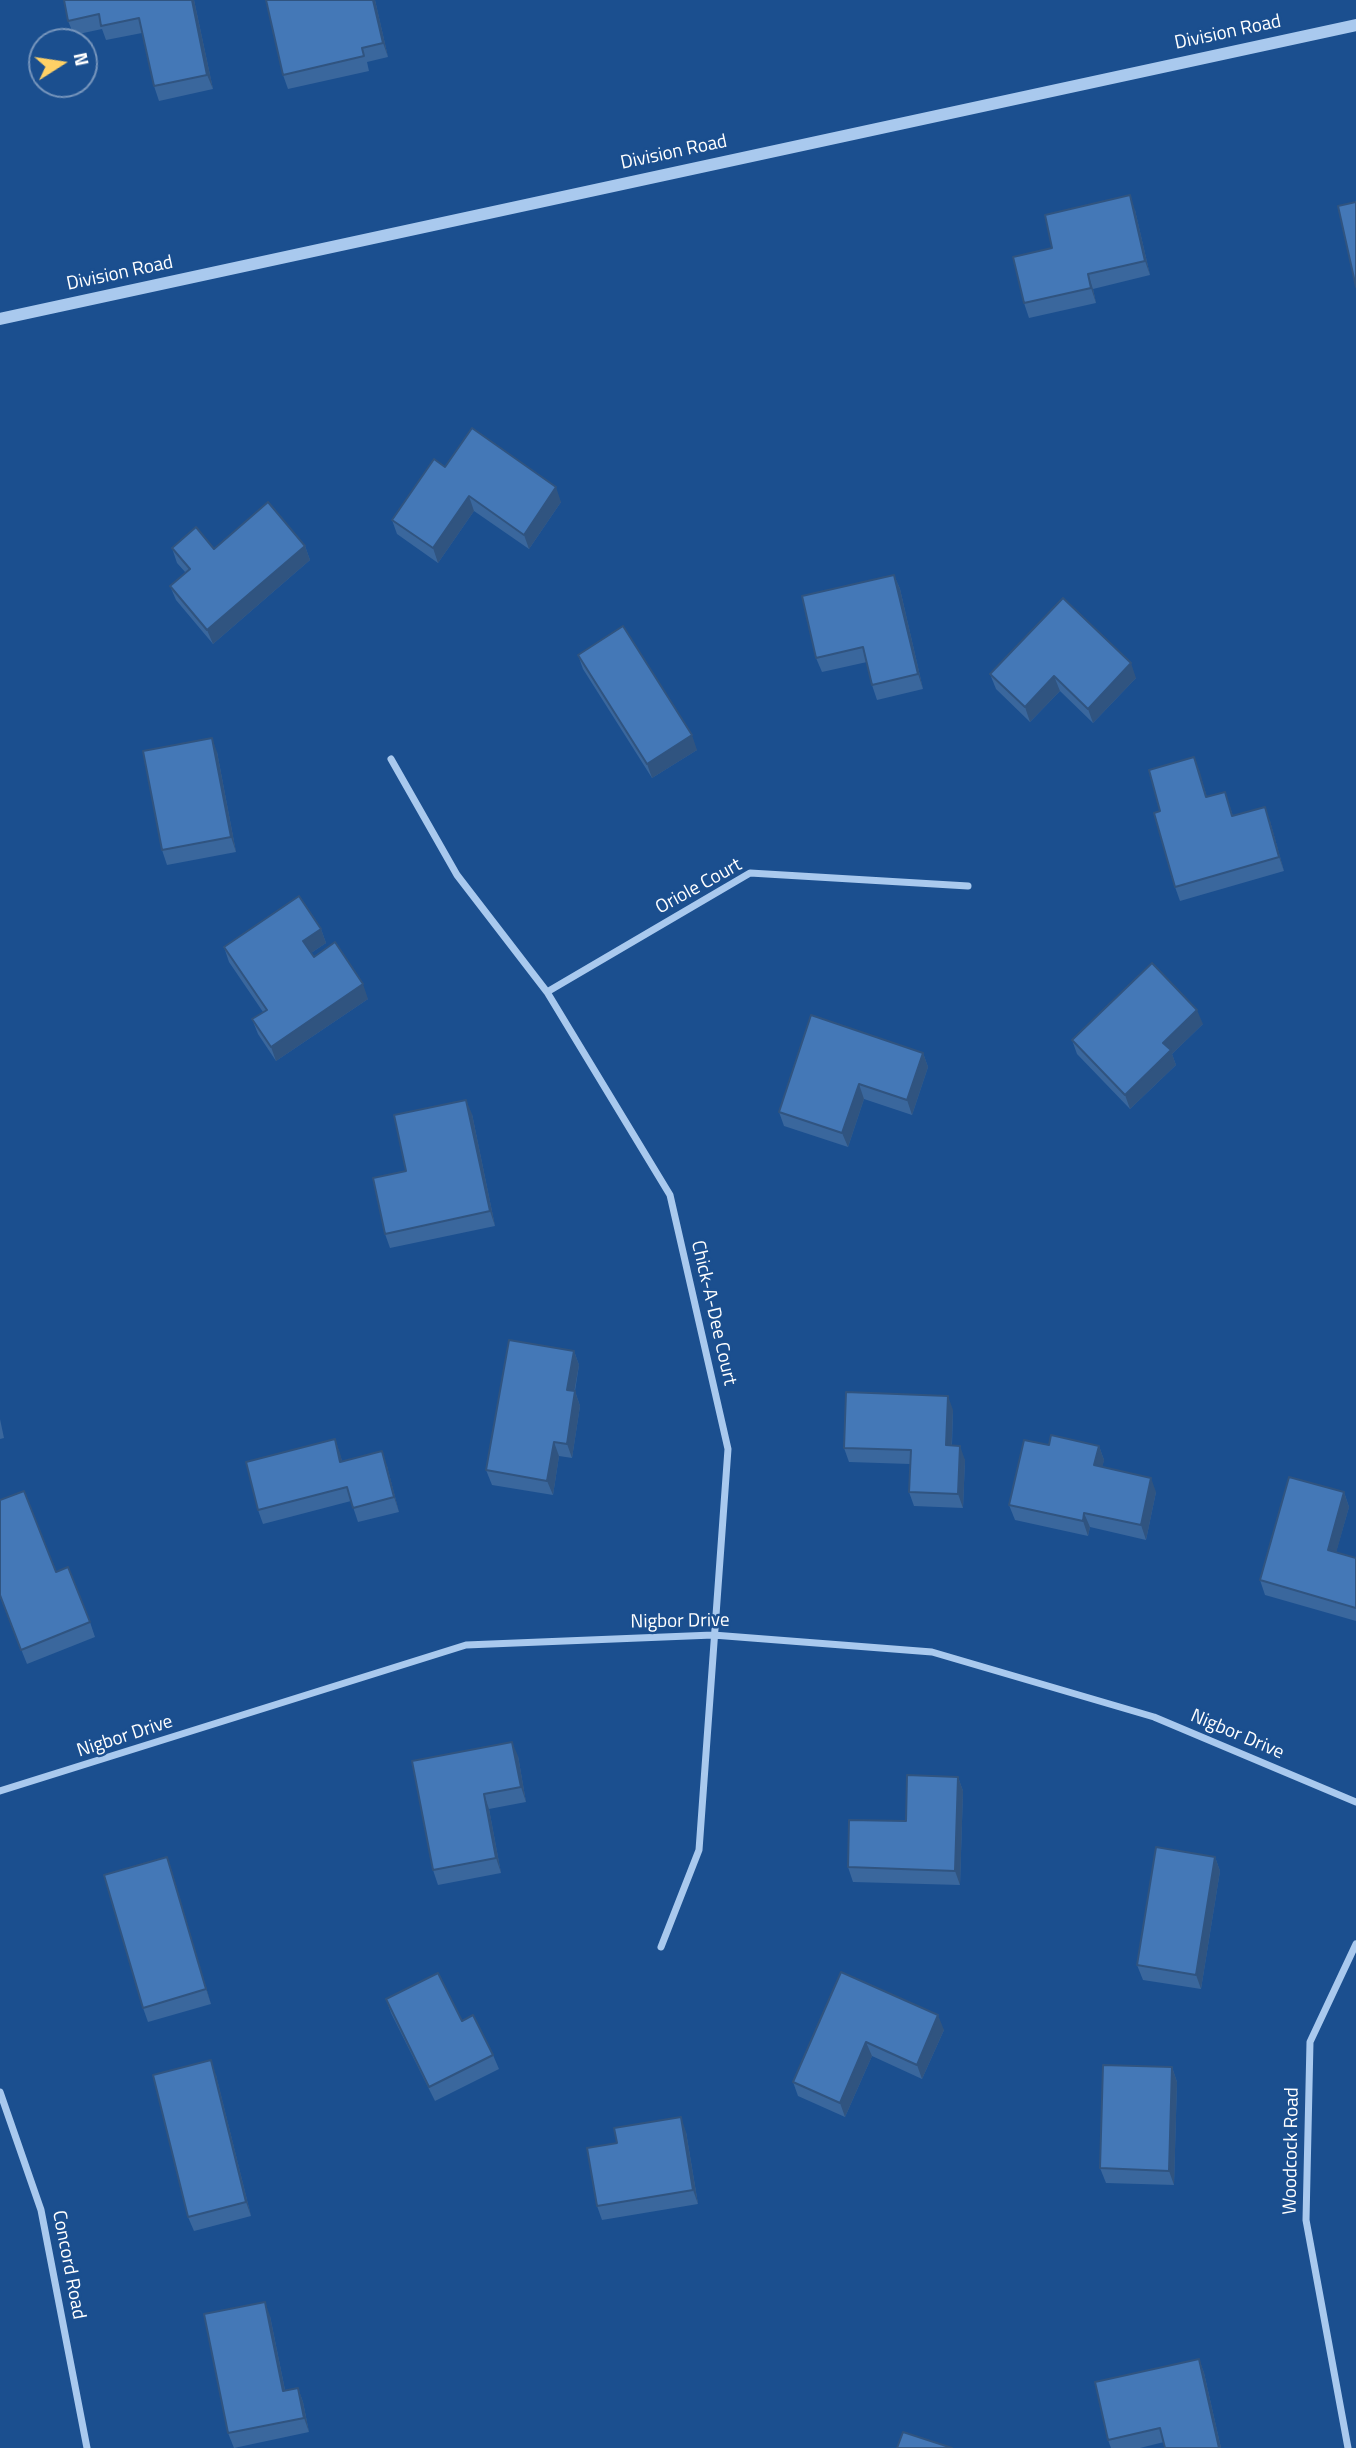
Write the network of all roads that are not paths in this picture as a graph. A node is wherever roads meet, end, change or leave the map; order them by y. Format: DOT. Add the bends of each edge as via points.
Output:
graph roads {
  1 [pos="1356,25"];
  2 [pos="0,319"];
  3 [pos="391,760"];
  4 [pos="968,886"];
  5 [pos="547,992"];
  6 [pos="713,1634"];
  7 [pos="0,1791"];
  8 [pos="1356,1802"];
  9 [pos="1356,1944"];
  10 [pos="661,1947"];
  11 [pos="0,2092"];
  12 [pos="87,2448"];
  13 [pos="1348,2448"];
  1 -- 2 [label="street, Division Road"];
  3 -- 5 [label="street, Chick-A-Dee Court" via="457,875"];
  4 -- 5 [label="street, Oriole Court" via="750,873"];
  5 -- 6 [label="street, Chick-A-Dee Court" via="670,1195 728,1449"];
  6 -- 7 [label="street, Nigbor Drive" via="466,1645"];
  6 -- 8 [label="street, Nigbor Drive" via="932,1652 1154,1717"];
  6 -- 10 [label="street, Chick-A-Dee Court" via="699,1850"];
  9 -- 13 [label="street, Woodcock Road" via="1310,2042 1306,2220"];
  11 -- 12 [label="street, Concord Road" via="41,2210"];
}
